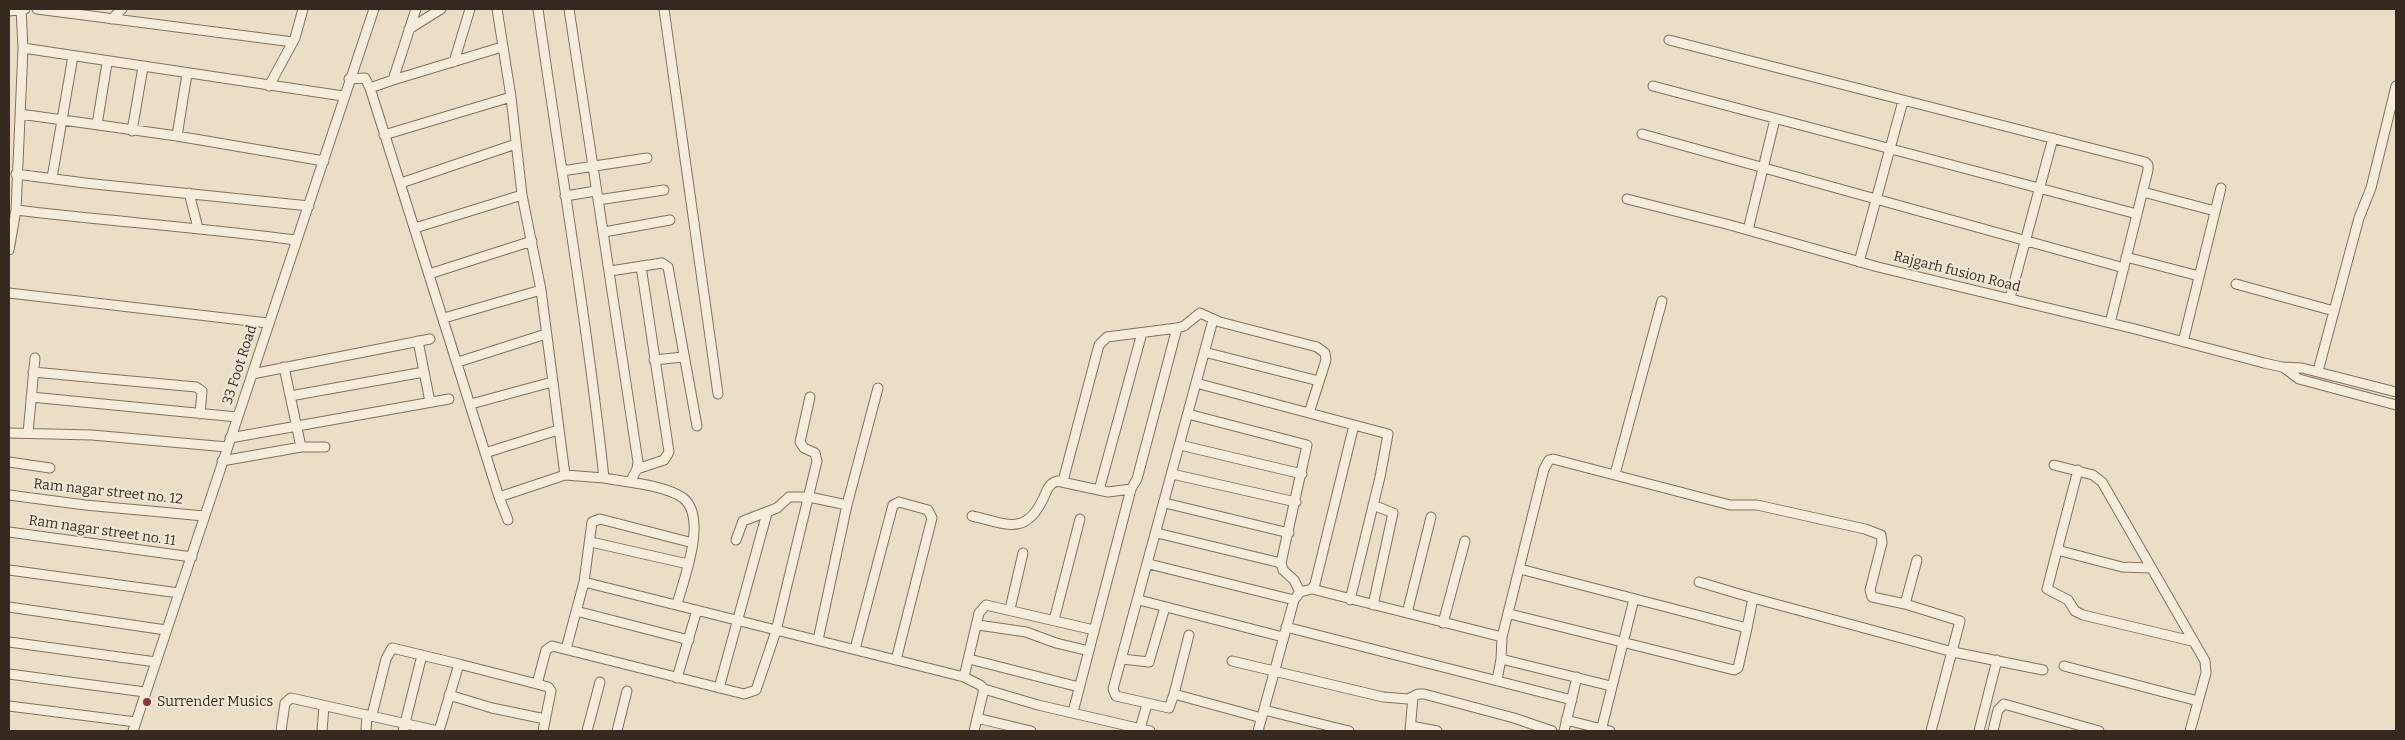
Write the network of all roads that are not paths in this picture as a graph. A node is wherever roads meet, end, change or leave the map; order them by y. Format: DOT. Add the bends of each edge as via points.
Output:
graph roads {
  1 [pos="21,9"];
  2 [pos="25,9"];
  3 [pos="37,9"];
  4 [pos="122,9"];
  5 [pos="304,9"];
  6 [pos="372,9"];
  7 [pos="416,9"];
  8 [pos="442,9"];
  9 [pos="470,9"];
  10 [pos="497,9"];
  11 [pos="538,9"];
  12 [pos="569,9"];
  13 [pos="664,9"];
  14 [pos="9,11"];
  15 [pos="112,19"];
  16 [pos="410,29"];
  17 [pos="1669,40"];
  18 [pos="293,42"];
  19 [pos="502,47"];
  20 [pos="23,48"];
  21 [pos="73,56"];
  22 [pos="107,62"];
  23 [pos="454,62"];
  24 [pos="143,67"];
  25 [pos="188,74"];
  26 [pos="349,79"];
  27 [pos="394,80"];
  28 [pos="269,86"];
  29 [pos="1653,86"];
  30 [pos="2396,86"];
  31 [pos="370,88"];
  32 [pos="343,96"];
  33 [pos="511,97"];
  34 [pos="1904,101"];
  35 [pos="20,114"];
  36 [pos="64,119"];
  37 [pos="1775,119"];
  38 [pos="97,125"];
  39 [pos="132,131"];
  40 [pos="1642,134"];
  41 [pos="177,136"];
  42 [pos="384,136"];
  43 [pos="2053,138"];
  44 [pos="516,144"];
  45 [pos="1890,150"];
  46 [pos="647,158"];
  47 [pos="324,161"];
  48 [pos="592,167"];
  49 [pos="1763,169"];
  50 [pos="562,171"];
  51 [pos="16,174"];
  52 [pos="52,178"];
  53 [pos="401,183"];
  54 [pos="2221,188"];
  55 [pos="2039,189"];
  56 [pos="664,190"];
  57 [pos="2143,192"];
  58 [pos="189,193"];
  59 [pos="522,194"];
  60 [pos="565,196"];
  61 [pos="597,196"];
  62 [pos="12,199"];
  63 [pos="1627,199"];
  64 [pos="1876,200"];
  65 [pos="309,206"];
  66 [pos="16,210"];
  67 [pos="2215,211"];
  68 [pos="2137,214"];
  69 [pos="670,220"];
  70 [pos="198,228"];
  71 [pos="416,228"];
  72 [pos="1748,230"];
  73 [pos="604,232"];
  74 [pos="296,240"];
  75 [pos="532,241"];
  76 [pos="2025,241"];
  77 [pos="9,250"];
  78 [pos="2126,257"];
  79 [pos="1859,262"];
  80 [pos="641,266"];
  81 [pos="2124,268"];
  82 [pos="610,271"];
  83 [pos="429,274"];
  84 [pos="2199,276"];
  85 [pos="2236,284"];
  86 [pos="541,290"];
  87 [pos="9,292"];
  88 [pos="2010,298"];
  89 [pos="1662,301"];
  90 [pos="2334,310"];
  91 [pos="444,318"];
  92 [pos="1213,320"];
  93 [pos="268,323"];
  94 [pos="2110,323"];
  95 [pos="1177,328"];
  96 [pos="1142,333"];
  97 [pos="546,334"];
  98 [pos="430,339"];
  99 [pos="418,341"];
  100 [pos="2183,342"];
  101 [pos="1204,352"];
  102 [pos="682,357"];
  103 [pos="35,358"];
  104 [pos="654,360"];
  105 [pos="458,362"];
  106 [pos="2282,367"];
  107 [pos="284,368"];
  108 [pos="34,372"];
  109 [pos="424,372"];
  110 [pos="2318,372"];
  111 [pos="252,374"];
  112 [pos="1319,381"];
  113 [pos="552,382"];
  114 [pos="1196,383"];
  115 [pos="878,388"];
  116 [pos="2396,392"];
  117 [pos="718,394"];
  118 [pos="290,396"];
  119 [pos="31,397"];
  120 [pos="810,397"];
  121 [pos="449,399"];
  122 [pos="430,402"];
  123 [pos="471,404"];
  124 [pos="2396,405"];
  125 [pos="1309,413"];
  126 [pos="200,414"];
  127 [pos="1188,414"];
  128 [pos="237,417"];
  129 [pos="1354,425"];
  130 [pos="696,426"];
  131 [pos="297,428"];
  132 [pos="558,430"];
  133 [pos="9,432"];
  134 [pos="28,433"];
  135 [pos="229,442"];
  136 [pos="1180,446"];
  137 [pos="301,447"];
  138 [pos="325,447"];
  139 [pos="485,453"];
  140 [pos="222,461"];
  141 [pos="9,462"];
  142 [pos="2054,465"];
  143 [pos="50,468"];
  144 [pos="637,470"];
  145 [pos="2078,470"];
  146 [pos="565,474"];
  147 [pos="1172,474"];
  148 [pos="1302,474"];
  149 [pos="1615,474"];
  150 [pos="604,478"];
  151 [pos="1063,481"];
  152 [pos="630,482"];
  153 [pos="1131,489"];
  154 [pos="1099,490"];
  155 [pos="9,494"];
  156 [pos="499,496"];
  157 [pos="809,497"];
  158 [pos="1296,502"];
  159 [pos="1165,503"];
  160 [pos="847,504"];
  161 [pos="1373,505"];
  162 [pos="766,513"];
  163 [pos="204,516"];
  164 [pos="972,516"];
  165 [pos="1431,517"];
  166 [pos="1080,519"];
  167 [pos="508,520"];
  168 [pos="9,532"];
  169 [pos="1157,532"];
  170 [pos="1288,533"];
  171 [pos="736,540"];
  172 [pos="1465,541"];
  173 [pos="591,542"];
  174 [pos="692,542"];
  175 [pos="2057,550"];
  176 [pos="1023,553"];
  177 [pos="192,557"];
  178 [pos="1917,560"];
  179 [pos="1281,563"];
  180 [pos="688,564"];
  181 [pos="1149,564"];
  182 [pos="2150,568"];
  183 [pos="1520,569"];
  184 [pos="9,570"];
  185 [pos="584,582"];
  186 [pos="1699,582"];
  187 [pos="1312,589"];
  188 [pos="1300,592"];
  189 [pos="179,593"];
  190 [pos="1753,598"];
  191 [pos="1634,599"];
  192 [pos="1139,600"];
  193 [pos="1294,600"];
  194 [pos="1350,600"];
  195 [pos="676,604"];
  196 [pos="1905,604"];
  197 [pos="1373,605"];
  198 [pos="9,607"];
  199 [pos="1164,607"];
  200 [pos="1010,609"];
  201 [pos="697,610"];
  202 [pos="576,611"];
  203 [pos="1407,613"];
  204 [pos="1510,614"];
  205 [pos="1054,620"];
  206 [pos="737,621"];
  207 [pos="1444,622"];
  208 [pos="978,626"];
  209 [pos="1286,627"];
  210 [pos="1747,628"];
  211 [pos="166,630"];
  212 [pos="1094,630"];
  213 [pos="776,631"];
  214 [pos="1189,635"];
  215 [pos="1284,637"];
  216 [pos="1502,637"];
  217 [pos="688,640"];
  218 [pos="818,640"];
  219 [pos="2192,641"];
  220 [pos="9,642"];
  221 [pos="1623,642"];
  222 [pos="566,649"];
  223 [pos="855,649"];
  224 [pos="1089,651"];
  225 [pos="1953,652"];
  226 [pos="422,654"];
  227 [pos="969,658"];
  228 [pos="1122,659"];
  229 [pos="1501,659"];
  230 [pos="896,660"];
  231 [pos="1997,660"];
  232 [pos="1232,661"];
  233 [pos="156,662"];
  234 [pos="459,664"];
  235 [pos="2064,666"];
  236 [pos="2044,670"];
  237 [pos="1274,671"];
  238 [pos="9,674"];
  239 [pos="1577,677"];
  240 [pos="677,678"];
  241 [pos="964,678"];
  242 [pos="1496,680"];
  243 [pos="600,682"];
  244 [pos="537,684"];
  245 [pos="1611,686"];
  246 [pos="1080,687"];
  247 [pos="719,688"];
  248 [pos="984,689"];
  249 [pos="627,691"];
  250 [pos="145,692"];
  251 [pos="1174,694"];
  252 [pos="449,695"];
  253 [pos="1413,697"];
  254 [pos="1572,700"];
  255 [pos="2198,701"];
  256 [pos="1147,704"];
  257 [pos="9,706"];
  258 [pos="324,706"];
  259 [pos="1073,712"];
  260 [pos="1263,714"];
  261 [pos="370,715"];
  262 [pos="545,718"];
  263 [pos="977,718"];
  264 [pos="1566,720"];
  265 [pos="134,727"];
  266 [pos="403,727"];
  267 [pos="1140,728"];
  268 [pos="1411,728"];
  269 [pos="1025,730"];
  270 [pos="1604,730"];
  271 [pos="281,731"];
  272 [pos="322,731"];
  273 [pos="366,731"];
  274 [pos="439,731"];
  275 [pos="542,731"];
  276 [pos="587,731"];
  277 [pos="617,731"];
  278 [pos="974,731"];
  279 [pos="1150,731"];
  280 [pos="1258,731"];
  281 [pos="1349,731"];
  282 [pos="1438,731"];
  283 [pos="1552,731"];
  284 [pos="1564,731"];
  285 [pos="1931,731"];
  286 [pos="1979,731"];
  287 [pos="1993,731"];
  288 [pos="2100,731"];
  289 [pos="2190,731"];
  1 -- 2 [label="street"];
  1 -- 14 [label="street"];
  1 -- 20 [label="street"];
  3 -- 15 [label="street"];
  4 -- 15 [label="street"];
  5 -- 18 [label="street"];
  6 -- 26 [label="street, 33 Foot Road"];
  7 -- 16 [label="street"];
  8 -- 16 [label="street"];
  9 -- 23 [label="street"];
  10 -- 19 [label="street"];
  11 -- 50 [label="street"];
  12 -- 48 [label="street"];
  13 -- 117 [label="street"];
  15 -- 18 [label="street"];
  16 -- 27 [label="street"];
  17 -- 34 [label="street"];
  18 -- 28 [label="street"];
  19 -- 23 [label="street"];
  19 -- 33 [label="street"];
  20 -- 21 [label="street"];
  20 -- 35 [label="street"];
  21 -- 22 [label="street"];
  21 -- 36 [label="street"];
  22 -- 24 [label="street"];
  22 -- 38 [label="street"];
  23 -- 27 [label="street"];
  24 -- 25 [label="street"];
  24 -- 39 [label="street"];
  25 -- 28 [label="street"];
  25 -- 41 [label="street"];
  26 -- 31 [label="street" via="365,78"];
  26 -- 32 [label="street, 33 Foot Road"];
  27 -- 31 [label="street"];
  28 -- 32 [label="street"];
  29 -- 37 [label="street"];
  30 -- 90 [label="street" via="2371,188 2358,218"];
  31 -- 42 [label="street"];
  32 -- 47 [label="street, 33 Foot Road"];
  33 -- 42 [label="street"];
  33 -- 44 [label="street"];
  34 -- 43 [label="street"];
  34 -- 45 [label="street"];
  35 -- 36 [label="street"];
  35 -- 51 [label="street"];
  36 -- 38 [label="street"];
  36 -- 52 [label="street"];
  37 -- 45 [label="street"];
  37 -- 49 [label="street"];
  38 -- 39 [label="street"];
  39 -- 41 [label="street"];
  40 -- 49 [label="street"];
  41 -- 47 [label="street"];
  42 -- 53 [label="street"];
  43 -- 55 [label="street"];
  43 -- 57 [label="street" via="2145,162 2148,170"];
  44 -- 53 [label="street"];
  44 -- 59 [label="street"];
  45 -- 55 [label="street"];
  45 -- 64 [label="street"];
  46 -- 48 [label="street"];
  47 -- 65 [label="street, 33 Foot Road"];
  48 -- 50 [label="street"];
  48 -- 61 [label="street"];
  49 -- 64 [label="street"];
  49 -- 72 [label="street"];
  50 -- 60 [label="street"];
  51 -- 52 [label="street"];
  51 -- 62 [label="street"];
  52 -- 58 [label="street"];
  53 -- 71 [label="street"];
  54 -- 67 [label="street"];
  55 -- 68 [label="street"];
  55 -- 76 [label="street"];
  56 -- 61 [label="street"];
  57 -- 67 [label="street"];
  57 -- 68 [label="street"];
  58 -- 65 [label="street"];
  58 -- 70 [label="street"];
  59 -- 71 [label="street"];
  59 -- 75 [label="street"];
  60 -- 61 [label="street"];
  60 -- 150 [label="street"];
  61 -- 73 [label="street"];
  62 -- 66 [label="street"];
  63 -- 72 [label="street, Rajgarh fusion Road"];
  64 -- 76 [label="street"];
  64 -- 79 [label="street"];
  65 -- 74 [label="street, 33 Foot Road"];
  66 -- 70 [label="street"];
  66 -- 77 [label="street"];
  67 -- 84 [label="street"];
  68 -- 78 [label="street"];
  69 -- 73 [label="street"];
  70 -- 74 [label="street"];
  71 -- 83 [label="street"];
  72 -- 79 [label="street, Rajgarh fusion Road"];
  73 -- 82 [label="street"];
  74 -- 93 [label="street, 33 Foot Road"];
  75 -- 83 [label="street"];
  75 -- 86 [label="street"];
  76 -- 81 [label="street"];
  76 -- 88 [label="street"];
  78 -- 81 [label="street"];
  78 -- 84 [label="street"];
  79 -- 88 [label="street, Rajgarh fusion Road"];
  80 -- 82 [label="street"];
  80 -- 102 [label="street" via="662,263 668,267"];
  80 -- 104 [label="street"];
  81 -- 94 [label="street"];
  82 -- 144 [label="street"];
  83 -- 91 [label="street"];
  84 -- 100 [label="street"];
  85 -- 90 [label="street"];
  86 -- 91 [label="street"];
  86 -- 97 [label="street"];
  87 -- 93 [label="street"];
  88 -- 94 [label="street, Rajgarh fusion Road"];
  89 -- 149 [label="street"];
  90 -- 110 [label="street"];
  91 -- 105 [label="street"];
  92 -- 95 [label="street" via="1200,313"];
  92 -- 101 [label="street"];
  92 -- 112 [label="street" via="1322,350 1326,360"];
  93 -- 111 [label="street, 33 Foot Road"];
  94 -- 100 [label="street, Rajgarh fusion Road"];
  95 -- 96 [label="street"];
  95 -- 153 [label="street" via="1137,478"];
  96 -- 151 [label="street" via="1107,337 1099,345"];
  96 -- 154 [label="street"];
  97 -- 105 [label="street"];
  97 -- 113 [label="street"];
  98 -- 99 [label="street"];
  99 -- 107 [label="street"];
  99 -- 109 [label="street"];
  100 -- 106 [label="street, Rajgarh fusion Road"];
  101 -- 112 [label="street"];
  101 -- 114 [label="street"];
  102 -- 104 [label="street"];
  102 -- 130 [label="street"];
  103 -- 108 [label="street"];
  104 -- 144 [label="street" via="669,452 664,460"];
  105 -- 123 [label="street"];
  106 -- 110 [label="street, Rajgarh fusion Road"];
  106 -- 124 [label="street, Rajgarh fusion Road" via="2299,379"];
  107 -- 111 [label="street"];
  107 -- 118 [label="street"];
  108 -- 119 [label="street"];
  108 -- 126 [label="street" via="196,387 202,391"];
  109 -- 118 [label="street"];
  109 -- 122 [label="street"];
  110 -- 116 [label="street, Rajgarh fusion Road"];
  111 -- 128 [label="street, 33 Foot Road"];
  112 -- 125 [label="street"];
  113 -- 123 [label="street"];
  113 -- 132 [label="street"];
  114 -- 125 [label="street"];
  114 -- 127 [label="street"];
  115 -- 160 [label="street"];
  118 -- 131 [label="street"];
  119 -- 126 [label="street"];
  119 -- 134 [label="street"];
  120 -- 157 [label="street" via="800,442 817,456"];
  121 -- 122 [label="street"];
  122 -- 131 [label="street"];
  123 -- 139 [label="street"];
  125 -- 129 [label="street"];
  126 -- 128 [label="street"];
  127 -- 136 [label="street"];
  127 -- 148 [label="street" via="1306,443"];
  128 -- 135 [label="street, 33 Foot Road"];
  129 -- 161 [label="street" via="1386,433 1389,437"];
  129 -- 187 [label="street"];
  131 -- 135 [label="street"];
  131 -- 137 [label="street"];
  132 -- 139 [label="street"];
  132 -- 146 [label="street"];
  133 -- 134 [label="street"];
  134 -- 135 [label="street"];
  135 -- 140 [label="street, 33 Foot Road"];
  136 -- 147 [label="street"];
  136 -- 148 [label="street"];
  137 -- 138 [label="street"];
  137 -- 140 [label="street"];
  139 -- 156 [label="street"];
  140 -- 163 [label="street, 33 Foot Road"];
  141 -- 143 [label="street"];
  142 -- 145 [label="street"];
  144 -- 152 [label="street"];
  145 -- 175 [label="street"];
  145 -- 182 [label="street" via="2093,474 2102,482"];
  146 -- 150 [label="street"];
  146 -- 156 [label="street"];
  147 -- 158 [label="street"];
  147 -- 159 [label="street"];
  148 -- 158 [label="street"];
  149 -- 183 [label="street" via="1549,460 1544,469"];
  149 -- 196 [label="street" via="1730,505 1757,505 1878,533 1882,538 1870,594"];
  150 -- 152 [label="street"];
  151 -- 154 [label="street"];
  151 -- 164 [label="street" via="1052,483 1039,508 1026,522 1012,525"];
  152 -- 174 [label="street" via="683,498 692,509 695,525"];
  153 -- 154 [label="street"];
  153 -- 212 [label="street"];
  155 -- 163 [label="street, Ram nagar street no. 12"];
  156 -- 167 [label="street"];
  157 -- 160 [label="street"];
  157 -- 162 [label="street" via="789,497"];
  157 -- 213 [label="street"];
  158 -- 170 [label="street"];
  159 -- 169 [label="street"];
  159 -- 170 [label="street"];
  160 -- 218 [label="street"];
  161 -- 194 [label="street"];
  161 -- 197 [label="street" via="1393,513"];
  162 -- 171 [label="street" via="743,520"];
  162 -- 206 [label="street"];
  163 -- 177 [label="street, 33 Foot Road"];
  165 -- 203 [label="street"];
  166 -- 205 [label="street"];
  168 -- 177 [label="street, Ram nagar street no. 11"];
  169 -- 179 [label="street"];
  169 -- 181 [label="street"];
  170 -- 179 [label="street"];
  172 -- 207 [label="street"];
  173 -- 174 [label="street" via="592,522 600,519"];
  173 -- 180 [label="street"];
  173 -- 185 [label="street"];
  174 -- 180 [label="street"];
  175 -- 182 [label="street" via="2122,567"];
  175 -- 219 [label="street" via="2047,589 2068,600 2078,613"];
  176 -- 200 [label="street"];
  177 -- 189 [label="street, 33 Foot Road"];
  178 -- 196 [label="street"];
  179 -- 188 [label="street"];
  180 -- 195 [label="street"];
  181 -- 192 [label="street"];
  181 -- 193 [label="street"];
  182 -- 219 [label="street"];
  183 -- 191 [label="street"];
  183 -- 204 [label="street"];
  184 -- 189 [label="street"];
  185 -- 195 [label="street"];
  185 -- 202 [label="street"];
  186 -- 190 [label="street"];
  187 -- 188 [label="street"];
  187 -- 194 [label="street"];
  188 -- 193 [label="street"];
  189 -- 211 [label="street, 33 Foot Road"];
  190 -- 210 [label="street"];
  190 -- 225 [label="street"];
  191 -- 210 [label="street"];
  191 -- 221 [label="street"];
  192 -- 199 [label="street"];
  192 -- 228 [label="street"];
  193 -- 209 [label="street"];
  194 -- 197 [label="street"];
  195 -- 201 [label="street"];
  196 -- 225 [label="street" via="1958,619 1960,626"];
  197 -- 203 [label="street"];
  198 -- 211 [label="street"];
  199 -- 215 [label="street"];
  199 -- 228 [label="street" via="1148,662"];
  200 -- 205 [label="street"];
  200 -- 208 [label="street" via="986,605 979,613"];
  201 -- 206 [label="street"];
  201 -- 217 [label="street"];
  202 -- 217 [label="street"];
  202 -- 222 [label="street"];
  203 -- 207 [label="street"];
  204 -- 216 [label="street"];
  204 -- 221 [label="street"];
  205 -- 212 [label="street"];
  206 -- 213 [label="street"];
  206 -- 247 [label="street"];
  207 -- 216 [label="street"];
  208 -- 224 [label="street" via="1026,632"];
  208 -- 227 [label="street"];
  209 -- 215 [label="street"];
  209 -- 242 [label="street"];
  210 -- 221 [label="street" via="1736,670"];
  211 -- 233 [label="street, 33 Foot Road"];
  212 -- 224 [label="street"];
  213 -- 218 [label="street"];
  213 -- 247 [label="street" via="756,690 744,694"];
  214 -- 251 [label="street"];
  215 -- 237 [label="street"];
  216 -- 229 [label="street"];
  217 -- 240 [label="street"];
  218 -- 223 [label="street"];
  219 -- 255 [label="street" via="2206,667"];
  220 -- 233 [label="street"];
  221 -- 245 [label="street"];
  222 -- 240 [label="street"];
  222 -- 244 [label="street" via="548,647"];
  223 -- 230 [label="street"];
  223 -- 230 [label="street" via="893,505 899,502 928,510 932,518"];
  224 -- 246 [label="street"];
  225 -- 231 [label="street"];
  225 -- 285 [label="street"];
  226 -- 234 [label="street"];
  226 -- 261 [label="street" via="392,648"];
  226 -- 266 [label="street"];
  227 -- 241 [label="street"];
  227 -- 246 [label="street"];
  228 -- 256 [label="street" via="1113,693"];
  229 -- 239 [label="street"];
  229 -- 242 [label="street"];
  230 -- 241 [label="street"];
  231 -- 236 [label="street"];
  231 -- 286 [label="street"];
  232 -- 237 [label="street"];
  233 -- 250 [label="street, 33 Foot Road"];
  234 -- 244 [label="street"];
  234 -- 252 [label="street"];
  235 -- 255 [label="street"];
  237 -- 253 [label="street" via="1382,697 1402,700"];
  237 -- 260 [label="street"];
  238 -- 250 [label="street"];
  239 -- 245 [label="street"];
  239 -- 254 [label="street"];
  240 -- 247 [label="street"];
  241 -- 248 [label="street"];
  242 -- 254 [label="street"];
  243 -- 276 [label="street"];
  244 -- 262 [label="street" via="550,688"];
  245 -- 270 [label="street"];
  246 -- 259 [label="street"];
  248 -- 259 [label="street"];
  248 -- 263 [label="street"];
  249 -- 277 [label="street"];
  250 -- 265 [label="street, 33 Foot Road"];
  251 -- 256 [label="street" via="1168,708"];
  251 -- 260 [label="street"];
  252 -- 262 [label="street" via="492,708"];
  252 -- 274 [label="street"];
  253 -- 268 [label="street"];
  253 -- 283 [label="street" via="1424,694"];
  254 -- 264 [label="street"];
  255 -- 289 [label="street"];
  256 -- 267 [label="street"];
  257 -- 265 [label="street"];
  258 -- 261 [label="street"];
  258 -- 271 [label="street" via="291,698 287,700"];
  258 -- 272 [label="street"];
  259 -- 267 [label="street"];
  260 -- 280 [label="street"];
  260 -- 281 [label="street"];
  261 -- 266 [label="street"];
  261 -- 273 [label="street"];
  262 -- 275 [label="street"];
  263 -- 269 [label="street"];
  263 -- 278 [label="street"];
  264 -- 270 [label="street"];
  264 -- 284 [label="street"];
  266 -- 274 [label="street"];
  267 -- 279 [label="street"];
  268 -- 282 [label="street"];
  287 -- 288 [label="street" via="1998,710 2004,704"];
}
